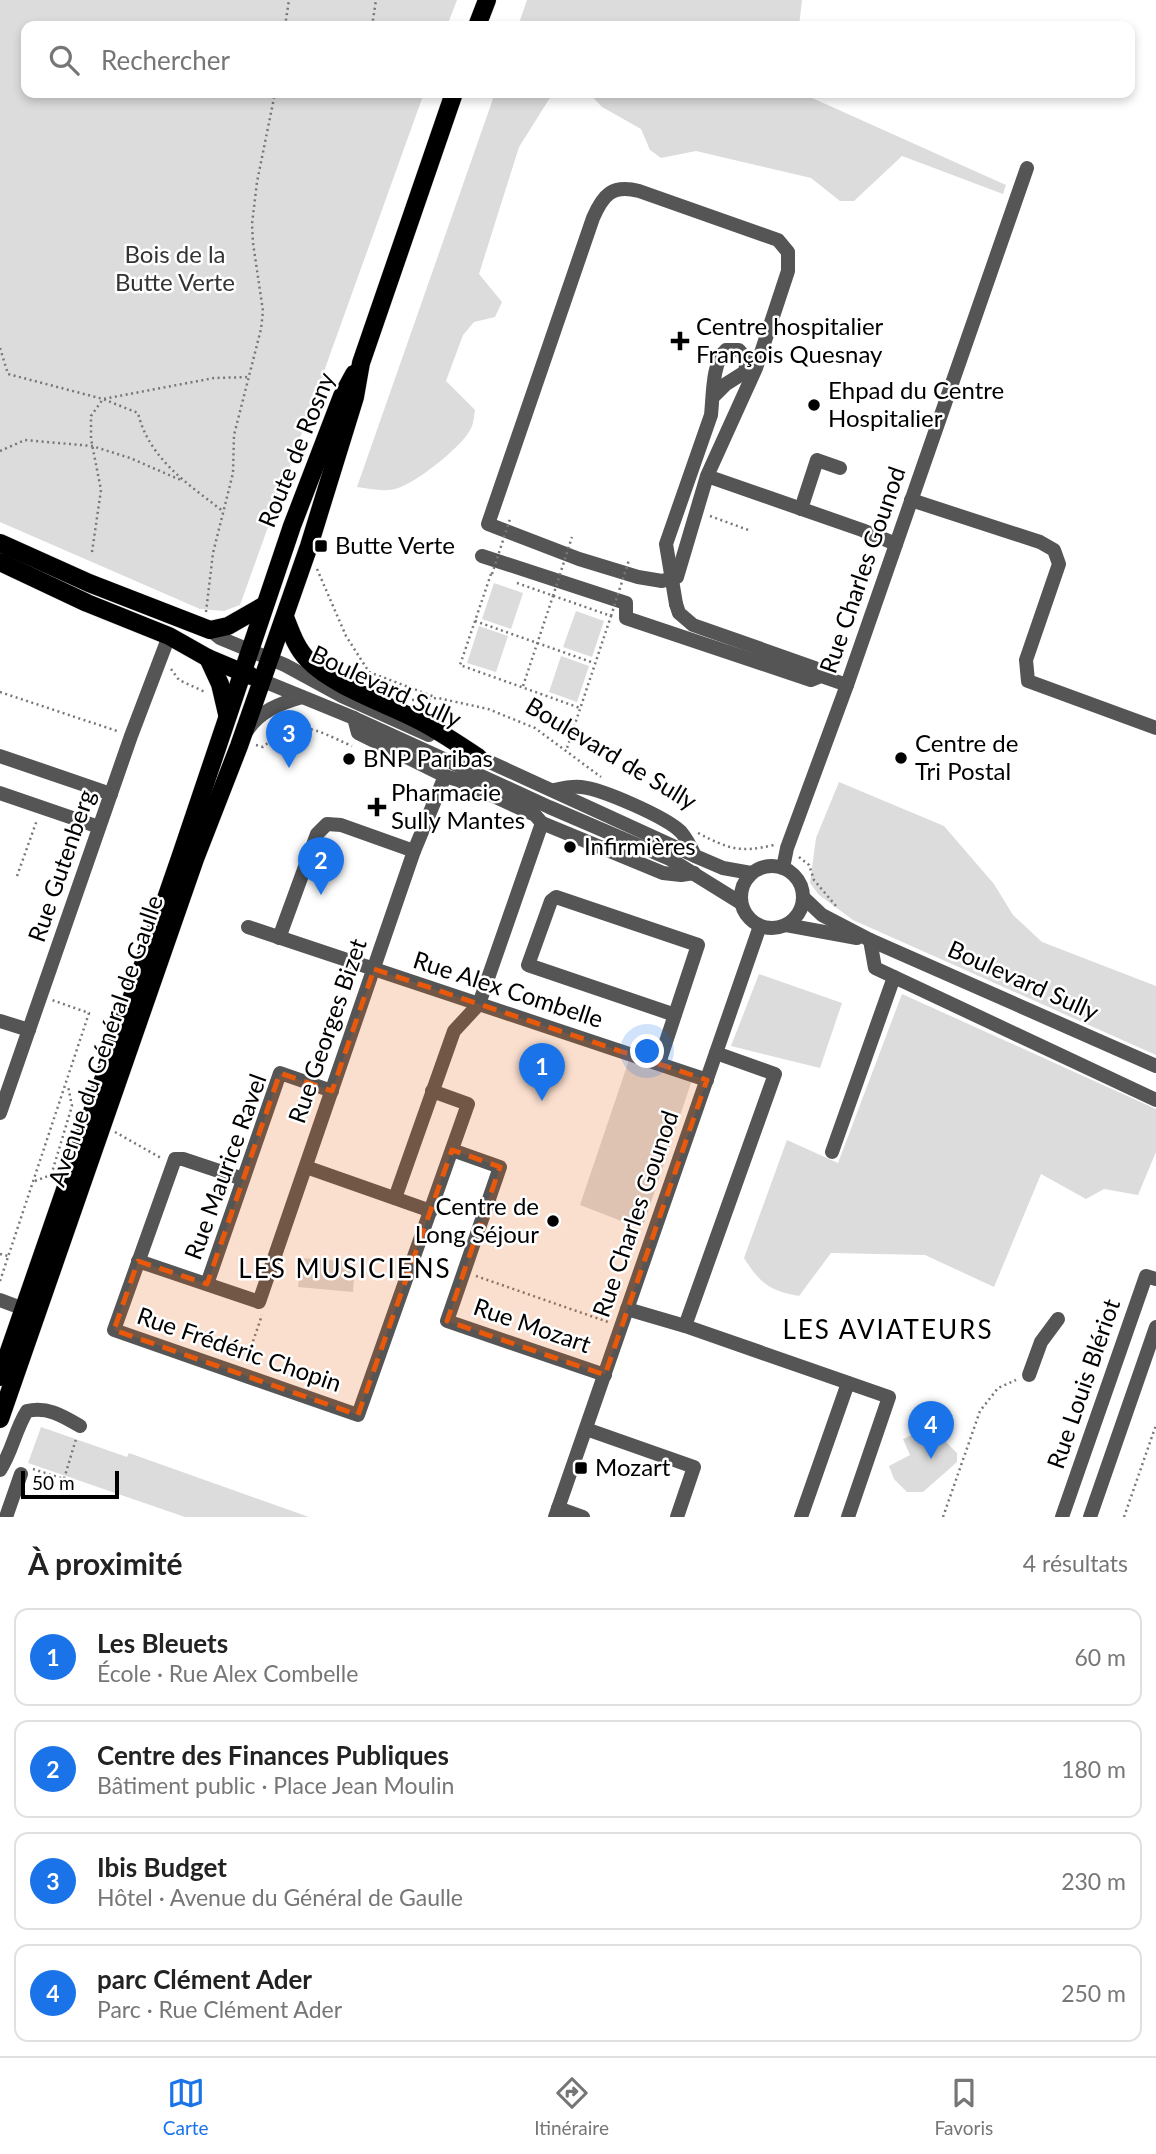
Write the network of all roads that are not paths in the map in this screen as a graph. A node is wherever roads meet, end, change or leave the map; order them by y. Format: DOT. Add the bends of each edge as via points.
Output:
graph roads {
  1 [pos="486,0"];
  2 [pos="479,21"];
  3 [pos="452,98"];
  4 [pos="1027,168"];
  5 [pos="361,363"];
  6 [pos="713,397"];
  7 [pos="839,468"];
  8 [pos="707,476"];
  9 [pos="911,500"];
  10 [pos="801,509"];
  11 [pos="0,542"];
  12 [pos="896,544"];
  13 [pos="482,556"];
  14 [pos="0,562"];
  15 [pos="263,606"];
  16 [pos="285,617"];
  17 [pos="208,625"];
  18 [pos="169,636"];
  19 [pos="249,650"];
  20 [pos="208,658"];
  21 [pos="269,658"];
  22 [pos="242,671"];
  23 [pos="821,676"];
  24 [pos="261,680"];
  25 [pos="847,685"];
  26 [pos="302,697"];
  27 [pos="227,714"];
  28 [pos="354,718"];
  29 [pos="1156,728"];
  30 [pos="240,741"];
  31 [pos="0,756"];
  32 [pos="478,757"];
  33 [pos="445,776"];
  34 [pos="0,793"];
  35 [pos="111,794"];
  36 [pos="549,807"];
  37 [pos="542,823"];
  38 [pos="99,827"];
  39 [pos="575,835"];
  40 [pos="414,851"];
  41 [pos="783,868"];
  42 [pos="694,873"];
  43 [pos="751,873"];
  44 [pos="803,897"];
  45 [pos="741,904"];
  46 [pos="786,925"];
  47 [pos="760,926"];
  48 [pos="248,927"];
  49 [pos="279,937"];
  50 [pos="870,940"];
  51 [pos="374,969"];
  52 [pos="894,977"];
  53 [pos="1004,1000"];
  54 [pos="479,1004"];
  55 [pos="675,1015"];
  56 [pos="1048,1020"];
  57 [pos="0,1021"];
  58 [pos="990,1022"];
  59 [pos="29,1030"];
  60 [pos="1038,1044"];
  61 [pos="716,1053"];
  62 [pos="659,1063"];
  63 [pos="1156,1066"];
  64 [pos="707,1080"];
  65 [pos="332,1091"];
  66 [pos="432,1091"];
  67 [pos="1156,1100"];
  68 [pos="0,1113"];
  69 [pos="452,1150"];
  70 [pos="832,1152"];
  71 [pos="306,1167"];
  72 [pos="243,1179"];
  73 [pos="395,1198"];
  74 [pos="430,1211"];
  75 [pos="138,1261"];
  76 [pos="1156,1279"];
  77 [pos="207,1284"];
  78 [pos="0,1300"];
  79 [pos="24,1309"];
  80 [pos="628,1309"];
  81 [pos="1058,1319"];
  82 [pos="685,1326"];
  83 [pos="1156,1327"];
  84 [pos="605,1375"];
  85 [pos="1029,1375"];
  86 [pos="0,1377"];
  87 [pos="848,1383"];
  88 [pos="0,1419"];
  89 [pos="80,1426"];
  90 [pos="586,1429"];
  91 [pos="0,1470"];
  92 [pos="21,1474"];
  93 [pos="557,1513"];
  94 [pos="6,1517"];
  95 [pos="583,1517"];
  96 [pos="677,1517"];
  97 [pos="801,1517"];
  98 [pos="848,1517"];
  99 [pos="1062,1517"];
  100 [pos="1090,1517"];
  1 -- 2 [label="main road"];
  3 -- 5 [label="main road"];
  4 -- 9 [label="street, Rue Charles Gounod"];
  5 -- 15 [label="main road, Route de Rosny" via="342,396"];
  5 -- 16 [label="main road, Route de Rosny" via="342,442"];
  6 -- 23 [label="street, bridge" via="711,415 666,544 679,613 693,625 815,668"];
  7 -- 10 [label="street" via="817,460"];
  8 -- 8 [label="street" via="677,577 663,581 579,559 488,524 593,218 600,202 615,190 639,191 778,240 789,252 788,271 756,368"];
  8 -- 10 [label="street"];
  9 -- 12 [label="street, Rue Charles Gounod"];
  9 -- 29 [label="street" via="1040,541 1054,550 1059,564 1026,660 1028,681"];
  10 -- 12 [label="street"];
  11 -- 17 [label="main road, Boulevard Sully" via="89,583"];
  12 -- 25 [label="street, Rue Charles Gounod"];
  13 -- 23 [label="street" via="626,603 626,618 811,680"];
  14 -- 18 [label="main road, Boulevard Sully"];
  15 -- 17 [label="main road" via="228,626"];
  15 -- 19 [label="main road, Route de Rosny"];
  16 -- 21 [label="main road, Route de Rosny"];
  16 -- 32 [label="main road" via="293,639 316,667"];
  17 -- 19 [label="street, Boulevard Sully" via="220,638"];
  18 -- 20 [label="main road, Boulevard Sully"];
  18 -- 35 [label="street, Rue Gutenberg"];
  19 -- 21 [label="street, Boulevard Sully"];
  19 -- 22 [label="main road, Route de Rosny"];
  20 -- 22 [label="main road, Boulevard Sully"];
  20 -- 27 [label="main road"];
  21 -- 24 [label="main road, Route de Rosny"];
  21 -- 32 [label="street, Boulevard Sully"];
  22 -- 24 [label="main road, Boulevard Sully"];
  22 -- 27 [label="main road, Avenue du Général de Gaulle"];
  23 -- 25 [label="street"];
  24 -- 26 [label="street, Boulevard Sully"];
  24 -- 30 [label="main road, Avenue du Général de Gaulle"];
  25 -- 41 [label="street, Rue Charles Gounod"];
  26 -- 28 [label="street, Boulevard Sully"];
  26 -- 30 [label="street" via="258,717"];
  27 -- 79 [label="main road, Avenue du Général de Gaulle"];
  28 -- 33 [label="street, Boulevard Sully" via="358,733"];
  28 -- 36 [label="street, Boulevard Sully"];
  30 -- 88 [label="main road, Avenue du Général de Gaulle"];
  31 -- 35 [label="street"];
  32 -- 43 [label="street, Boulevard Sully" via="723,868"];
  33 -- 37 [label="street, Boulevard Sully" via="535,815"];
  33 -- 40 [label="street, Rue Georges Bizet"];
  34 -- 38 [label="street"];
  35 -- 38 [label="street, Rue Gutenberg"];
  36 -- 39 [label="street"];
  36 -- 42 [label="street, Boulevard Sully"];
  37 -- 39 [label="street, Boulevard Sully"];
  37 -- 54 [label="street"];
  38 -- 59 [label="street, Rue Gutenberg"];
  39 -- 42 [label="street, Boulevard Sully" via="663,873"];
  40 -- 49 [label="street" via="327,824 317,834"];
  40 -- 51 [label="street, Rue Georges Bizet"];
  41 -- 43 [label="street" via="767,866"];
  41 -- 44 [label="street" via="797,879"];
  42 -- 45 [label="street, Boulevard Sully"];
  43 -- 45 [label="street" via="742,887"];
  44 -- 46 [label="street" via="799,913"];
  44 -- 50 [label="street" via="822,915"];
  45 -- 47 [label="street"];
  46 -- 47 [label="street"];
  46 -- 50 [label="street"];
  47 -- 61 [label="street, Rue Charles Gounod"];
  48 -- 49 [label="street, Rue Alex Combelle"];
  49 -- 51 [label="street, Rue Alex Combelle"];
  50 -- 52 [label="street" via="875,968"];
  50 -- 53 [label="street, Boulevard Sully"];
  51 -- 54 [label="street, Rue Alex Combelle"];
  51 -- 65 [label="street, Rue Georges Bizet"];
  52 -- 58 [label="street"];
  52 -- 70 [label="street"];
  53 -- 56 [label="street, Boulevard Sully"];
  53 -- 58 [label="street"];
  54 -- 62 [label="street, Rue Alex Combelle"];
  54 -- 66 [label="street" via="454,1031"];
  55 -- 55 [label="street" via="528,965 551,901 556,897 698,945"];
  55 -- 62 [label="street"];
  56 -- 60 [label="street"];
  56 -- 63 [label="street, Boulevard Sully"];
  57 -- 59 [label="street"];
  58 -- 60 [label="street"];
  59 -- 68 [label="street, Rue Gutenberg"];
  60 -- 67 [label="street"];
  61 -- 64 [label="street, Rue Charles Gounod"];
  61 -- 82 [label="street" via="775,1073"];
  62 -- 64 [label="street, Rue Alex Combelle"];
  64 -- 80 [label="street, Rue Charles Gounod"];
  65 -- 71 [label="street, Rue Georges Bizet"];
  65 -- 72 [label="street, Rue Maurice Ravel" via="280,1073"];
  66 -- 69 [label="street, Rue Frédéric Chopin" via="468,1104"];
  66 -- 73 [label="street"];
  69 -- 74 [label="street, Rue Frédéric Chopin"];
  69 -- 84 [label="street, Rue Mozart" via="500,1167 447,1321"];
  71 -- 73 [label="street"];
  71 -- 77 [label="street, Rue Georges Bizet" via="259,1302"];
  72 -- 75 [label="street" via="179,1158 172,1163"];
  72 -- 77 [label="street, Rue Maurice Ravel"];
  73 -- 74 [label="street"];
  74 -- 75 [label="street, Rue Frédéric Chopin" via="358,1416 114,1330"];
  75 -- 77 [label="street"];
  76 -- 99 [label="street, Rue Louis Blériot" via="1146,1276"];
  78 -- 79 [label="street"];
  79 -- 86 [label="main road, Avenue du Général de Gaulle"];
  80 -- 82 [label="street"];
  80 -- 84 [label="street, Rue Charles Gounod"];
  81 -- 85 [label="street" via="1041,1342"];
  82 -- 87 [label="street"];
  83 -- 100 [label="street"];
  84 -- 90 [label="street, Rue Charles Gounod"];
  87 -- 97 [label="street"];
  87 -- 98 [label="street" via="889,1397"];
  89 -- 91 [label="street" via="40,1408 27,1411"];
  90 -- 93 [label="street, Rue Charles Gounod"];
  90 -- 96 [label="street" via="694,1467"];
  92 -- 94 [label="street"];
  93 -- 95 [label="street"];
}
